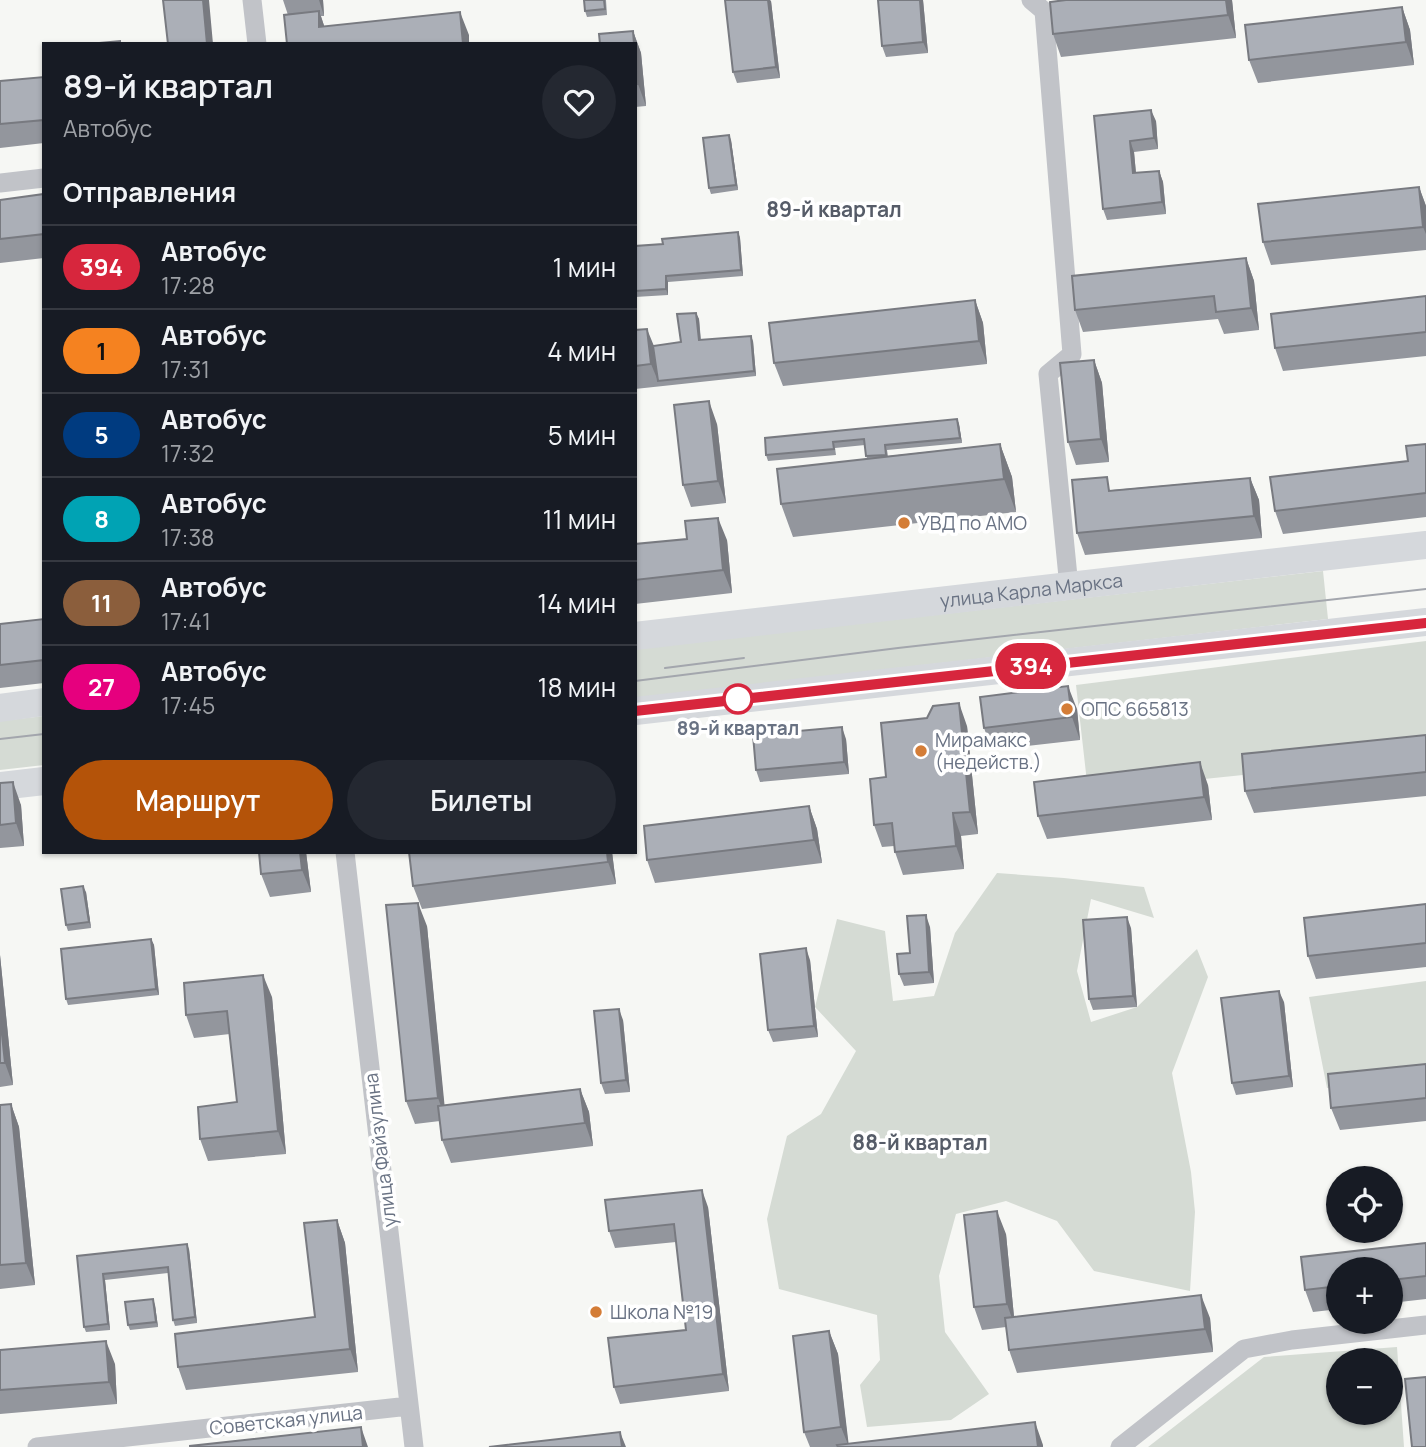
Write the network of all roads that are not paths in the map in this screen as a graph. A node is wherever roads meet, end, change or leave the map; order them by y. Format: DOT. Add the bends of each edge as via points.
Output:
graph roads {
  1 [pos="252,0"];
  2 [pos="1031,0"];
  3 [pos="257,42"];
  4 [pos="42,178"];
  5 [pos="0,183"];
  6 [pos="1426,545"];
  7 [pos="1069,587"];
  8 [pos="1426,622"];
  9 [pos="637,636"];
  10 [pos="42,702"];
  11 [pos="0,708"];
  12 [pos="637,711"];
  13 [pos="42,781"];
  14 [pos="0,786"];
  15 [pos="345,854"];
  16 [pos="1426,1325"];
  17 [pos="409,1406"];
  18 [pos="37,1447"];
  19 [pos="414,1447"];
  20 [pos="1120,1447"];
  1 -- 3 [label="street"];
  2 -- 7 [label="street" via="1044,11 1072,354 1048,374"];
  4 -- 5 [label="street"];
  6 -- 7 [label="main road, улица Карла Маркса"];
  7 -- 9 [label="main road, улица Карла Маркса"];
  8 -- 12 [label="main road"];
  10 -- 11 [label="main road"];
  13 -- 14 [label="main road"];
  15 -- 17 [label="street, улица Файзулина"];
  16 -- 20 [label="street" via="1244,1349"];
  17 -- 18 [label="street, Советская улица"];
  17 -- 19 [label="street, улица Файзулина"];
}
